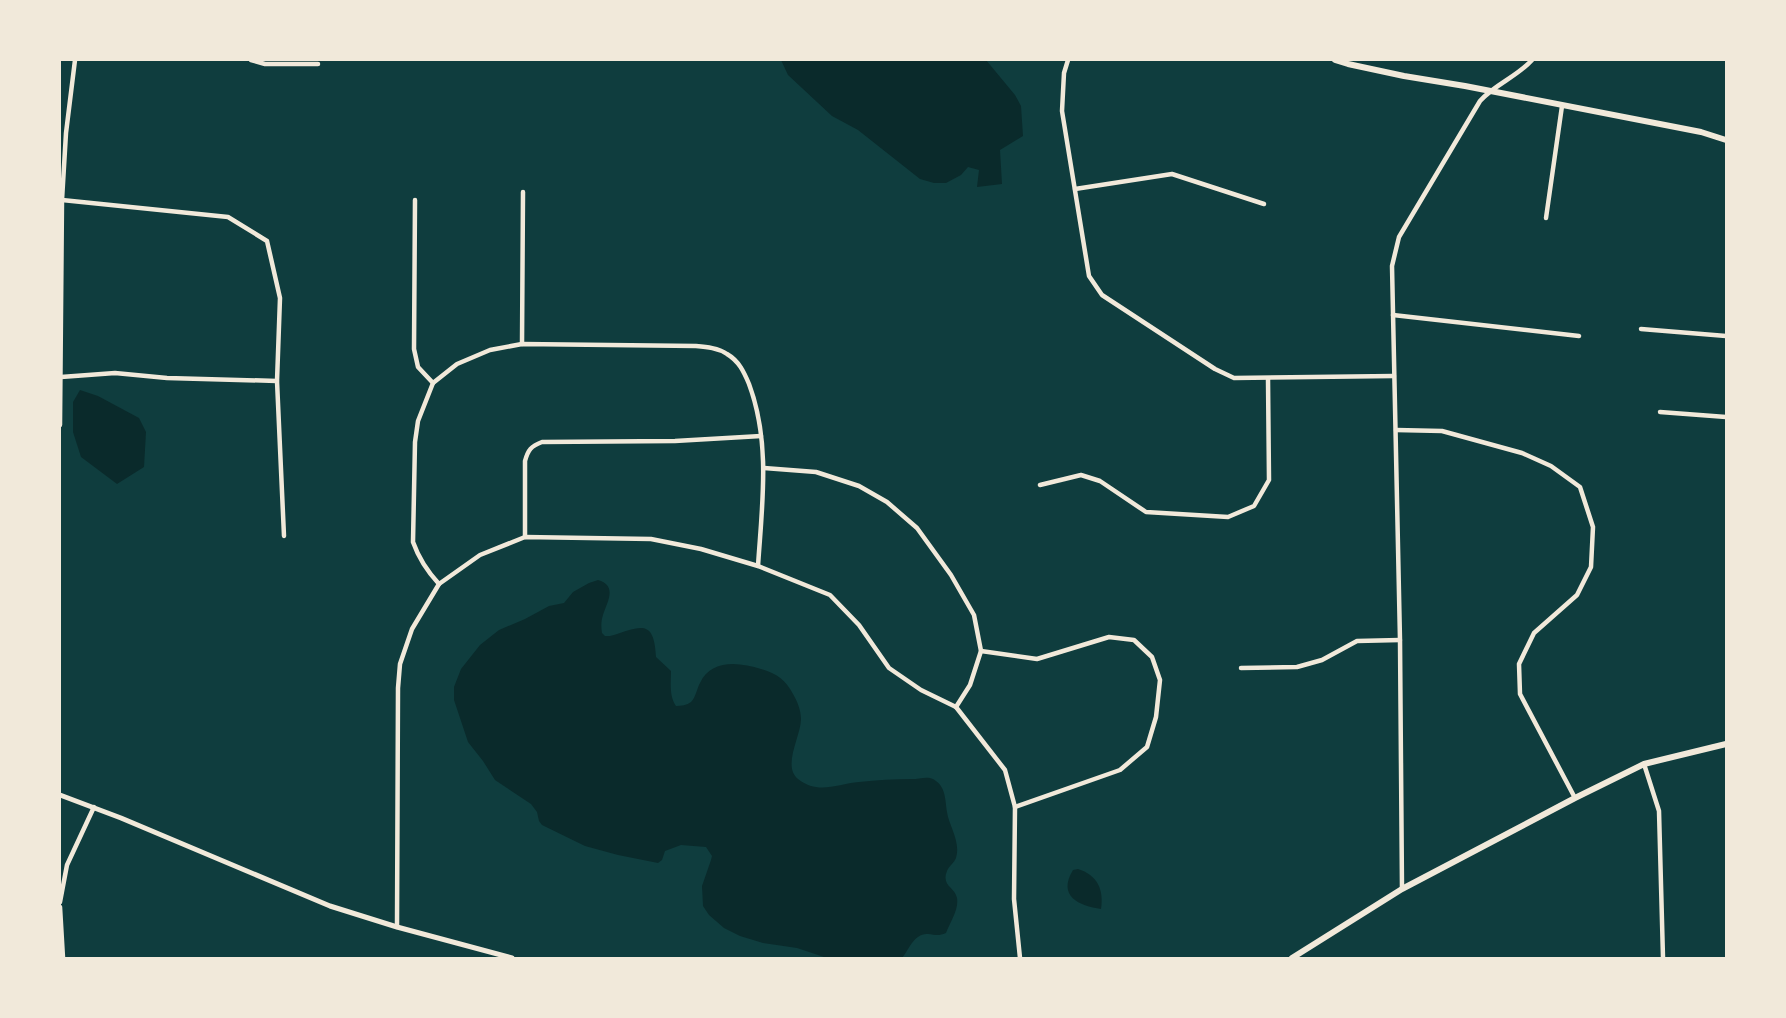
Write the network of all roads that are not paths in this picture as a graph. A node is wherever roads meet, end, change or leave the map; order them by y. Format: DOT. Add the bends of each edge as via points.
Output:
graph roads {
  1 [pos="75,60"];
  2 [pos="251,60"];
  3 [pos="1068,60"];
  4 [pos="1335,60"];
  5 [pos="1532,60"];
  6 [pos="318,64"];
  7 [pos="1490,91"];
  8 [pos="1562,106"];
  9 [pos="1727,141"];
  10 [pos="1075,189"];
  11 [pos="523,192"];
  12 [pos="62,200"];
  13 [pos="415,200"];
  14 [pos="1264,204"];
  15 [pos="1546,218"];
  16 [pos="1393,315"];
  17 [pos="1641,329"];
  18 [pos="1579,335"];
  19 [pos="1727,335"];
  20 [pos="522,344"];
  21 [pos="1394,376"];
  22 [pos="61,377"];
  23 [pos="1268,379"];
  24 [pos="277,381"];
  25 [pos="433,383"];
  26 [pos="1660,412"];
  27 [pos="1727,417"];
  28 [pos="60,425"];
  29 [pos="1396,430"];
  30 [pos="761,436"];
  31 [pos="764,468"];
  32 [pos="1040,485"];
  33 [pos="284,536"];
  34 [pos="525,537"];
  35 [pos="758,566"];
  36 [pos="439,584"];
  37 [pos="1400,640"];
  38 [pos="981,651"];
  39 [pos="1241,668"];
  40 [pos="956,707"];
  41 [pos="1727,744"];
  42 [pos="1644,764"];
  43 [pos="60,795"];
  44 [pos="1575,798"];
  45 [pos="94,807"];
  46 [pos="1015,807"];
  47 [pos="1402,889"];
  48 [pos="60,902"];
  49 [pos="60,907"];
  50 [pos="397,927"];
  51 [pos="63,958"];
  52 [pos="512,958"];
  53 [pos="1020,958"];
  54 [pos="1292,958"];
  55 [pos="1663,958"];
  1 -- 12 [label="street"];
  2 -- 6 [label="street"];
  3 -- 10 [label="street" via="1062,111"];
  4 -- 7 [label="main road"];
  5 -- 7 [label="street"];
  7 -- 8 [label="main road"];
  7 -- 16 [label="street" via="1399,237 1392,266"];
  8 -- 9 [label="main road"];
  8 -- 15 [label="street"];
  10 -- 14 [label="street" via="1172,174"];
  10 -- 23 [label="street" via="1089,276 1102,295 1215,369 1234,378"];
  11 -- 20 [label="street"];
  12 -- 22 [label="street"];
  12 -- 24 [label="street" via="228,217 267,241 280,298"];
  13 -- 25 [label="street" via="414,349 418,367"];
  16 -- 18 [label="street"];
  16 -- 21 [label="street"];
  17 -- 19 [label="street"];
  20 -- 25 [label="street" via="490,349 457,364"];
  20 -- 30 [label="street" via="696,346 726,353 744,371 757,406"];
  21 -- 23 [label="street"];
  21 -- 29 [label="street"];
  22 -- 24 [label="street" via="115,373"];
  22 -- 28 [label="street"];
  23 -- 32 [label="street" via="1269,480 1254,506 1228,517 1146,512 1100,481 1081,475"];
  24 -- 33 [label="street"];
  25 -- 36 [label="street" via="415,442 413,542"];
  26 -- 27 [label="street"];
  29 -- 37 [label="street"];
  29 -- 44 [label="street" via="1442,431 1522,453 1580,487 1592,527 1591,567 1577,596 1534,633 1519,664 1520,694"];
  30 -- 31 [label="street"];
  30 -- 34 [label="street" via="534,445 525,461"];
  31 -- 35 [label="street"];
  31 -- 38 [label="street" via="827,475 887,502 917,528 951,575 974,615"];
  34 -- 35 [label="street" via="651,538"];
  34 -- 36 [label="street" via="480,555"];
  35 -- 40 [label="street" via="830,596 859,625 889,668"];
  36 -- 50 [label="street" via="412,629 400,664"];
  37 -- 39 [label="street" via="1357,641 1322,660 1297,667"];
  37 -- 47 [label="street"];
  38 -- 40 [label="street" via="970,685"];
  38 -- 46 [label="street" via="1037,659 1109,637 1134,640 1152,657 1160,680 1147,747 1120,770"];
  40 -- 46 [label="street" via="1004,769"];
  41 -- 42 [label="main road"];
  42 -- 44 [label="main road"];
  42 -- 55 [label="street" via="1659,811"];
  43 -- 45 [label="street"];
  44 -- 47 [label="main road"];
  45 -- 48 [label="street" via="67,865"];
  45 -- 50 [label="street" via="330,906"];
  46 -- 53 [label="street" via="1014,899"];
  47 -- 54 [label="main road"];
  49 -- 51 [label="street"];
  50 -- 52 [label="street"];
}
